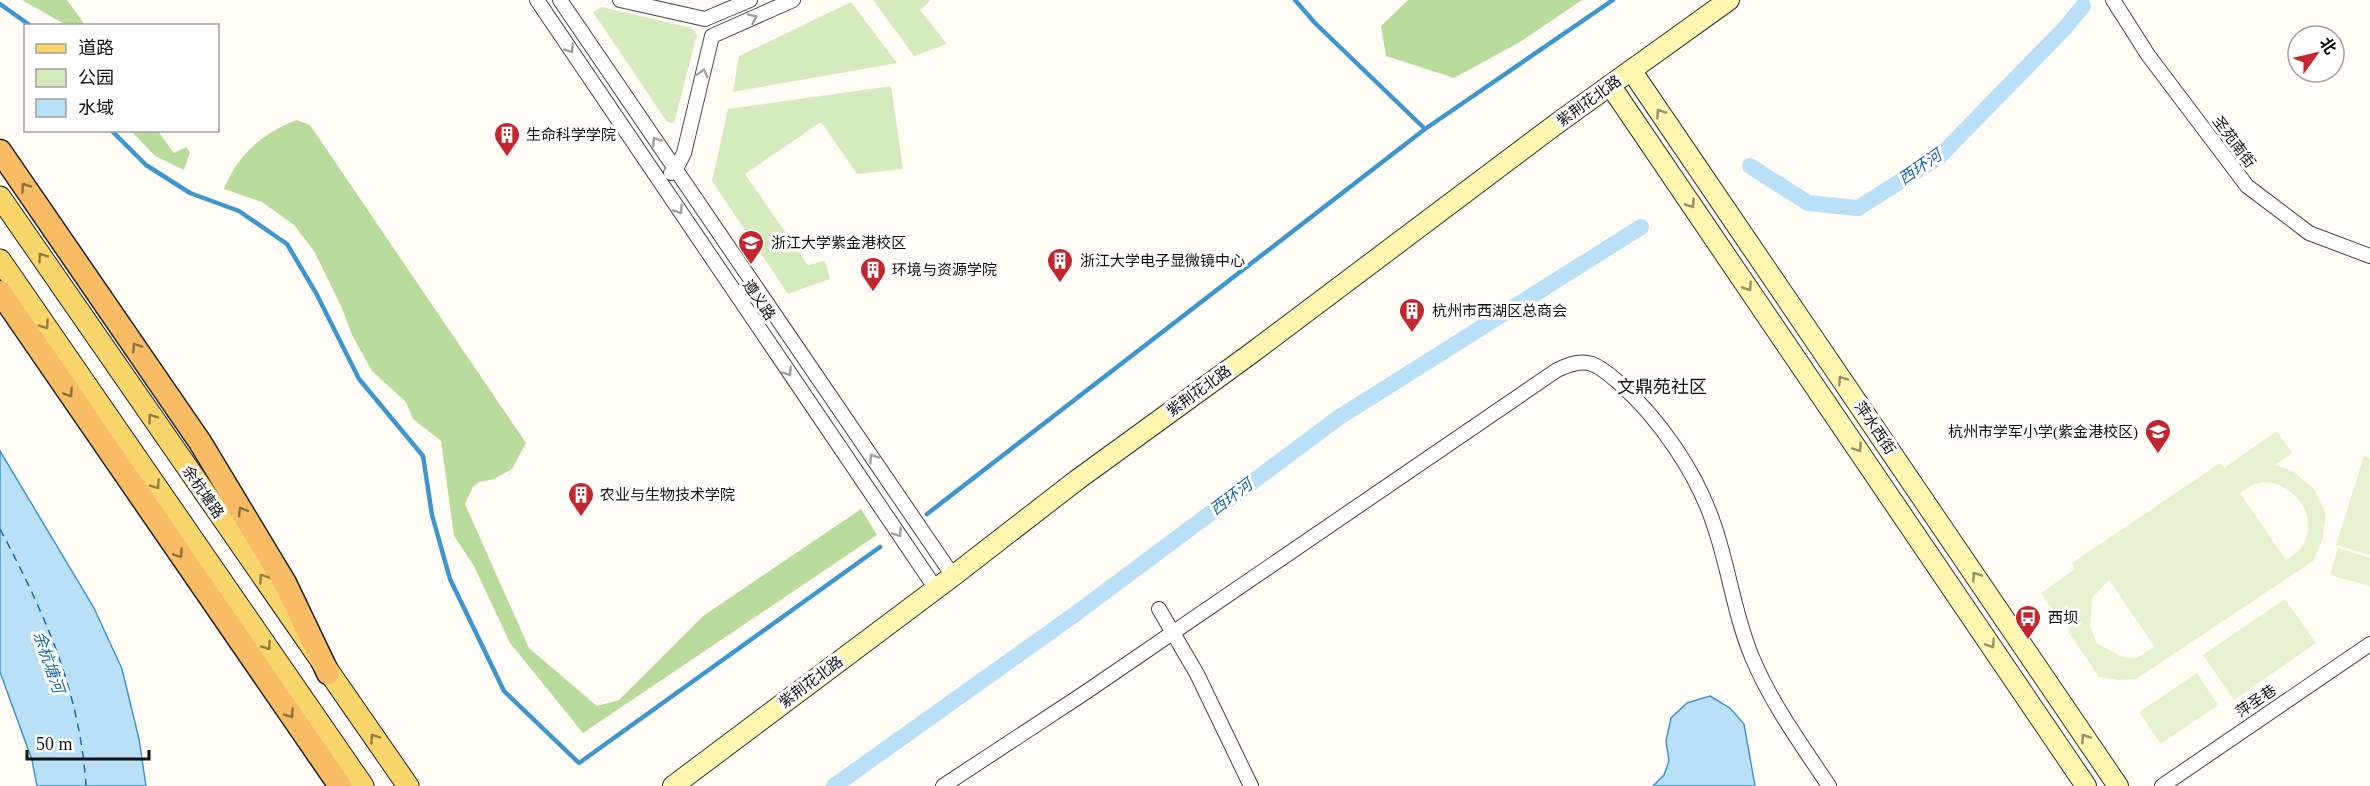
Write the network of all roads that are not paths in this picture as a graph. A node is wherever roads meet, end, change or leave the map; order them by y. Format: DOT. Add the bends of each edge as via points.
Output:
graph roads {
  1 [pos="537,0"];
  2 [pos="560,0"];
  3 [pos="620,0"];
  4 [pos="750,0"];
  5 [pos="793,0"];
  6 [pos="1729,0"];
  7 [pos="2113,0"];
  8 [pos="1631,70"];
  9 [pos="1610,85"];
  10 [pos="0,151"];
  11 [pos="676,169"];
  12 [pos="659,181"];
  13 [pos="0,197"];
  14 [pos="2370,256"];
  15 [pos="0,260"];
  16 [pos="0,292"];
  17 [pos="953,576"];
  18 [pos="936,589"];
  19 [pos="1159,609"];
  20 [pos="1173,633"];
  21 [pos="2370,644"];
  22 [pos="328,674"];
  23 [pos="340,786"];
  24 [pos="363,786"];
  25 [pos="408,786"];
  26 [pos="673,786"];
  27 [pos="943,786"];
  28 [pos="1251,786"];
  29 [pos="1829,786"];
  30 [pos="2086,786"];
  31 [pos="2118,786"];
  32 [pos="2162,786"];
  1 -- 12 [label="street, 遵义路, one-way"];
  11 -- 2 [label="street, 遵义路, one-way"];
  3 -- 4 [label="street" via="705,19"];
  11 -- 5 [label="street, one-way" via="684,153 712,36"];
  6 -- 8 [label="main road, 紫荆花北路"];
  7 -- 14 [label="street, 圣苑南街" via="2148,55 2247,186 2309,233"];
  8 -- 9 [label="main road, 紫荆花北路"];
  31 -- 8 [label="main road, 萍水西街, one-way"];
  9 -- 17 [label="main road, 紫荆花北路"];
  9 -- 30 [label="main road, 萍水西街, one-way"];
  22 -- 10 [label="highway, one-way" via="285,583 200,442"];
  11 -- 12 [label="street"];
  17 -- 11 [label="street, 遵义路, one-way"];
  12 -- 18 [label="street, 遵义路, one-way"];
  22 -- 13 [label="main road, 余杭塘路, one-way"];
  15 -- 24 [label="main road, one-way"];
  16 -- 23 [label="highway, one-way"];
  17 -- 18 [label="main road, 紫荆花北路"];
  18 -- 26 [label="main road, 紫荆花北路"];
  19 -- 20 [label="street"];
  20 -- 27 [label="street"];
  20 -- 28 [label="street"];
  20 -- 29 [label="street" via="1557,370 1573,363 1592,364 1636,398 1676,449 1714,522 1752,656 1775,705"];
  21 -- 32 [label="street, 萍圣巷"];
  25 -- 22 [label="main road, 余杭塘路, one-way"];
}
